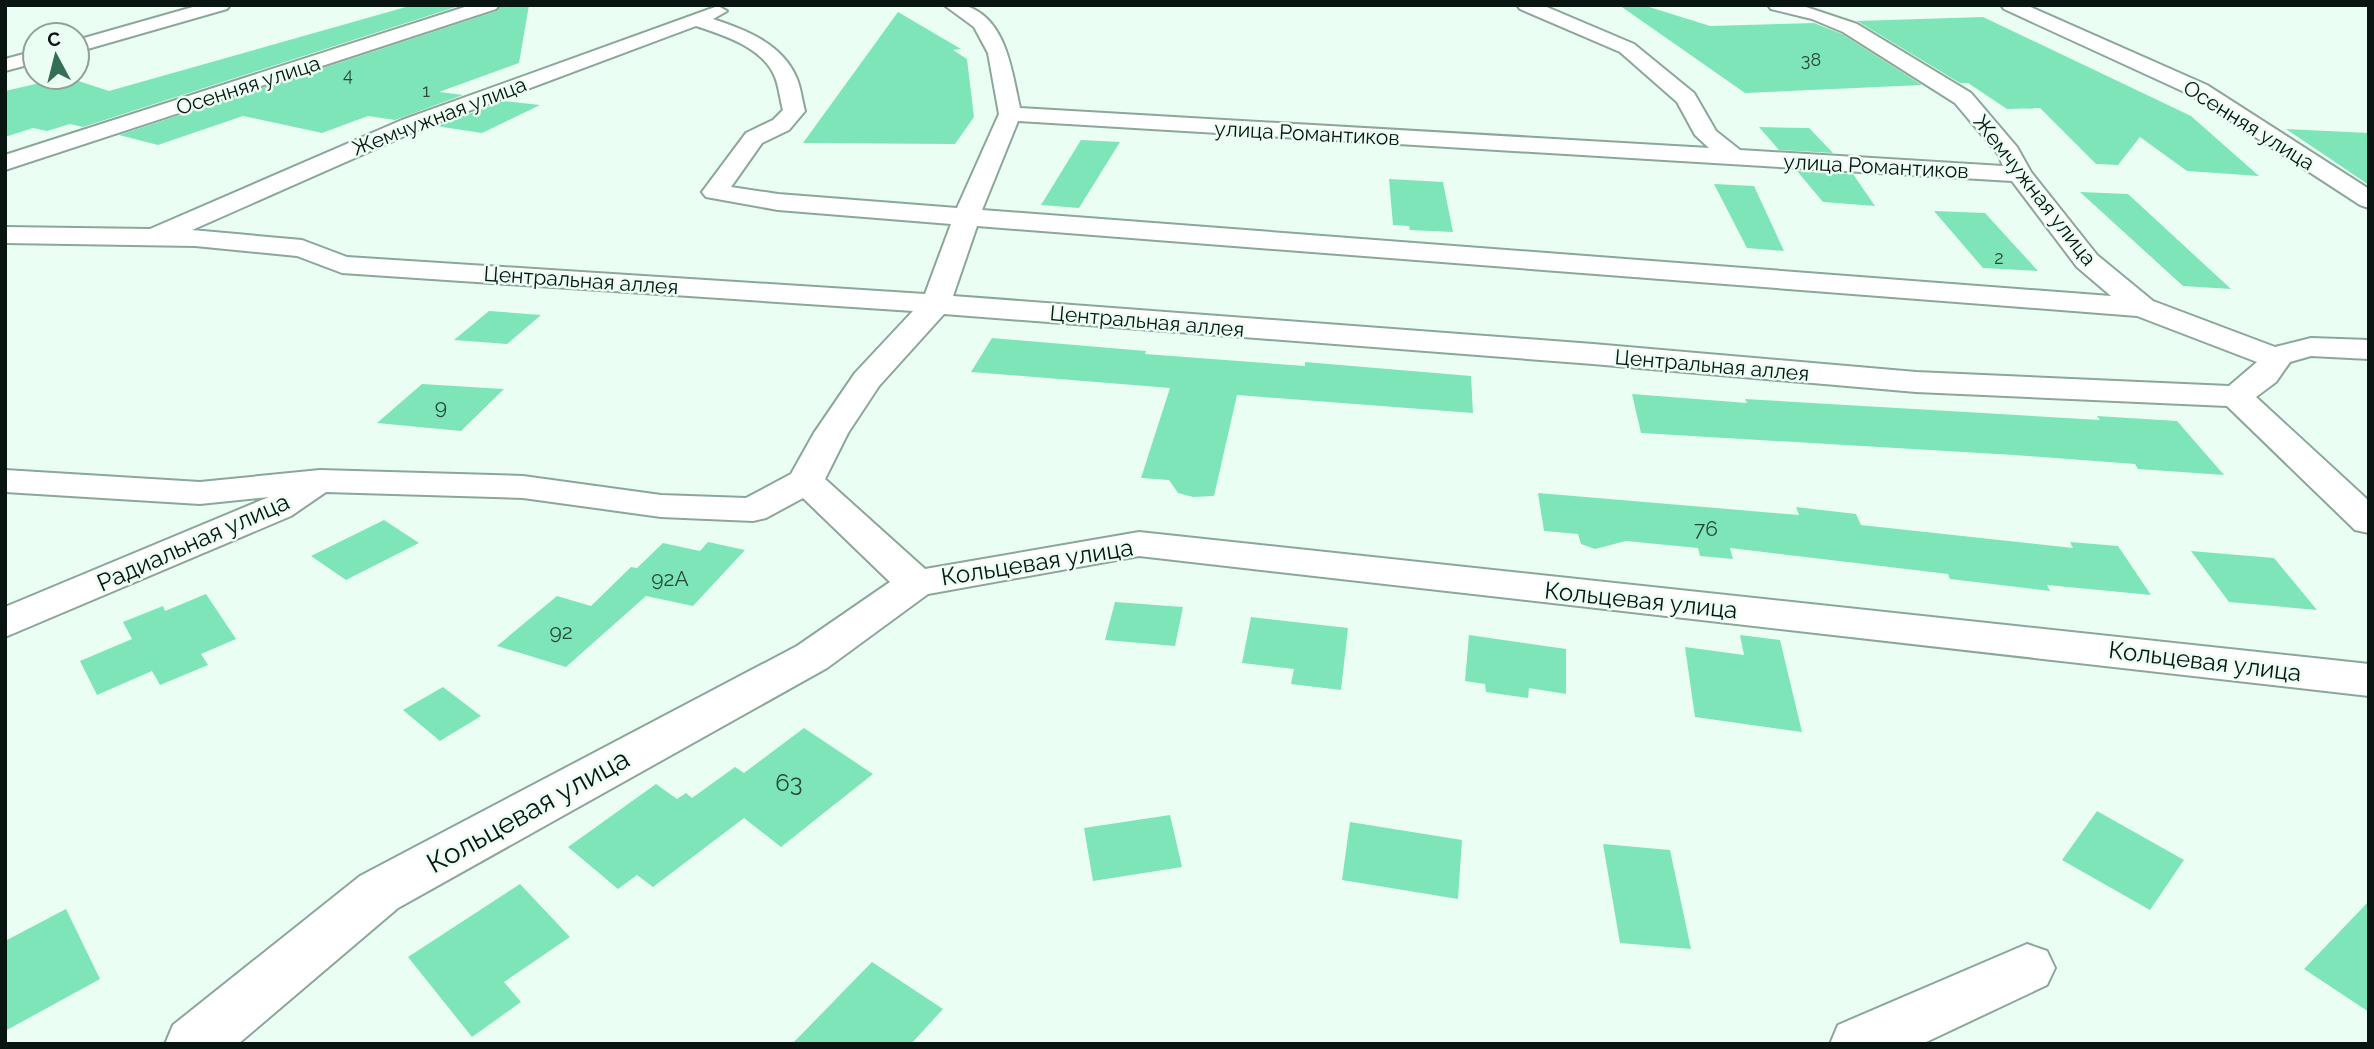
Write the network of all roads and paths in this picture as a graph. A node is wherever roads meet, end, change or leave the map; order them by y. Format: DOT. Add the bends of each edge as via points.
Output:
graph roads {
  1 [pos="221,5"];
  2 [pos="490,5"];
  3 [pos="733,5"];
  4 [pos="953,5"];
  5 [pos="1526,5"];
  6 [pos="1538,5"];
  7 [pos="1777,5"];
  8 [pos="2010,5"];
  9 [pos="695,19"];
  10 [pos="91,42"];
  11 [pos="1010,114"];
  12 [pos="1734,157"];
  13 [pos="5,163"];
  14 [pos="2019,174"];
  15 [pos="2369,200"];
  16 [pos="966,217"];
  17 [pos="5,235"];
  18 [pos="150,238"];
  19 [pos="935,305"];
  20 [pos="2142,307"];
  21 [pos="2369,350"];
  22 [pos="2276,358"];
  23 [pos="2236,396"];
  24 [pos="5,481"];
  25 [pos="320,481"];
  26 [pos="806,481"];
  27 [pos="2369,522"];
  28 [pos="916,583"];
  29 [pos="5,623"];
  30 [pos="2369,680"];
  31 [pos="2027,968"];
  32 [pos="210,1039"];
  33 [pos="1859,1044"];
  1 -- 10 [label="street"];
  2 -- 13 [label="street, Осенняя улица"];
  3 -- 9 [label="street, Жемчужная улица"];
  4 -- 11 [label="street" via="982,24 998,53"];
  5 -- 6 [label="street"];
  5 -- 12 [label="street" via="1627,48 1686,98 1707,135"];
  7 -- 14 [label="street, Жемчужная улица" via="1850,28 1963,98 2009,152"];
  8 -- 15 [label="street, Осенняя улица" via="2199,90"];
  9 -- 16 [label="street" via="762,48 785,76 793,111 781,125 754,138 715,192 778,202"];
  9 -- 18 [label="street, Жемчужная улица" via="410,125"];
  11 -- 12 [label="street, улица Романтиков"];
  11 -- 16 [label="street"];
  12 -- 14 [label="street, улица Романтиков"];
  14 -- 20 [label="street, Жемчужная улица" via="2087,261"];
  16 -- 19 [label="street"];
  16 -- 20 [label="street"];
  17 -- 18 [label="street, Центральная аллея"];
  18 -- 19 [label="street, Центральная аллея" via="302,248 342,265"];
  19 -- 23 [label="street, Центральная аллея" via="1916,382"];
  19 -- 26 [label="street" via="867,380"];
  20 -- 22 [label="street"];
  21 -- 22 [label="street" via="2311,347"];
  22 -- 23 [label="street" via="2264,375"];
  23 -- 27 [label="street"];
  24 -- 25 [label="street, Радиальная улица" via="200,493"];
  25 -- 26 [label="street" via="523,488 661,506 754,510"];
  25 -- 29 [label="street, Радиальная улица" via="278,508"];
  26 -- 28 [label="street, Кольцевая улица"];
  28 -- 30 [label="street, Кольцевая улица" via="1139,544"];
  28 -- 32 [label="street, Кольцевая улица" via="812,657 379,892"];
  31 -- 33 [label="street"];
}
